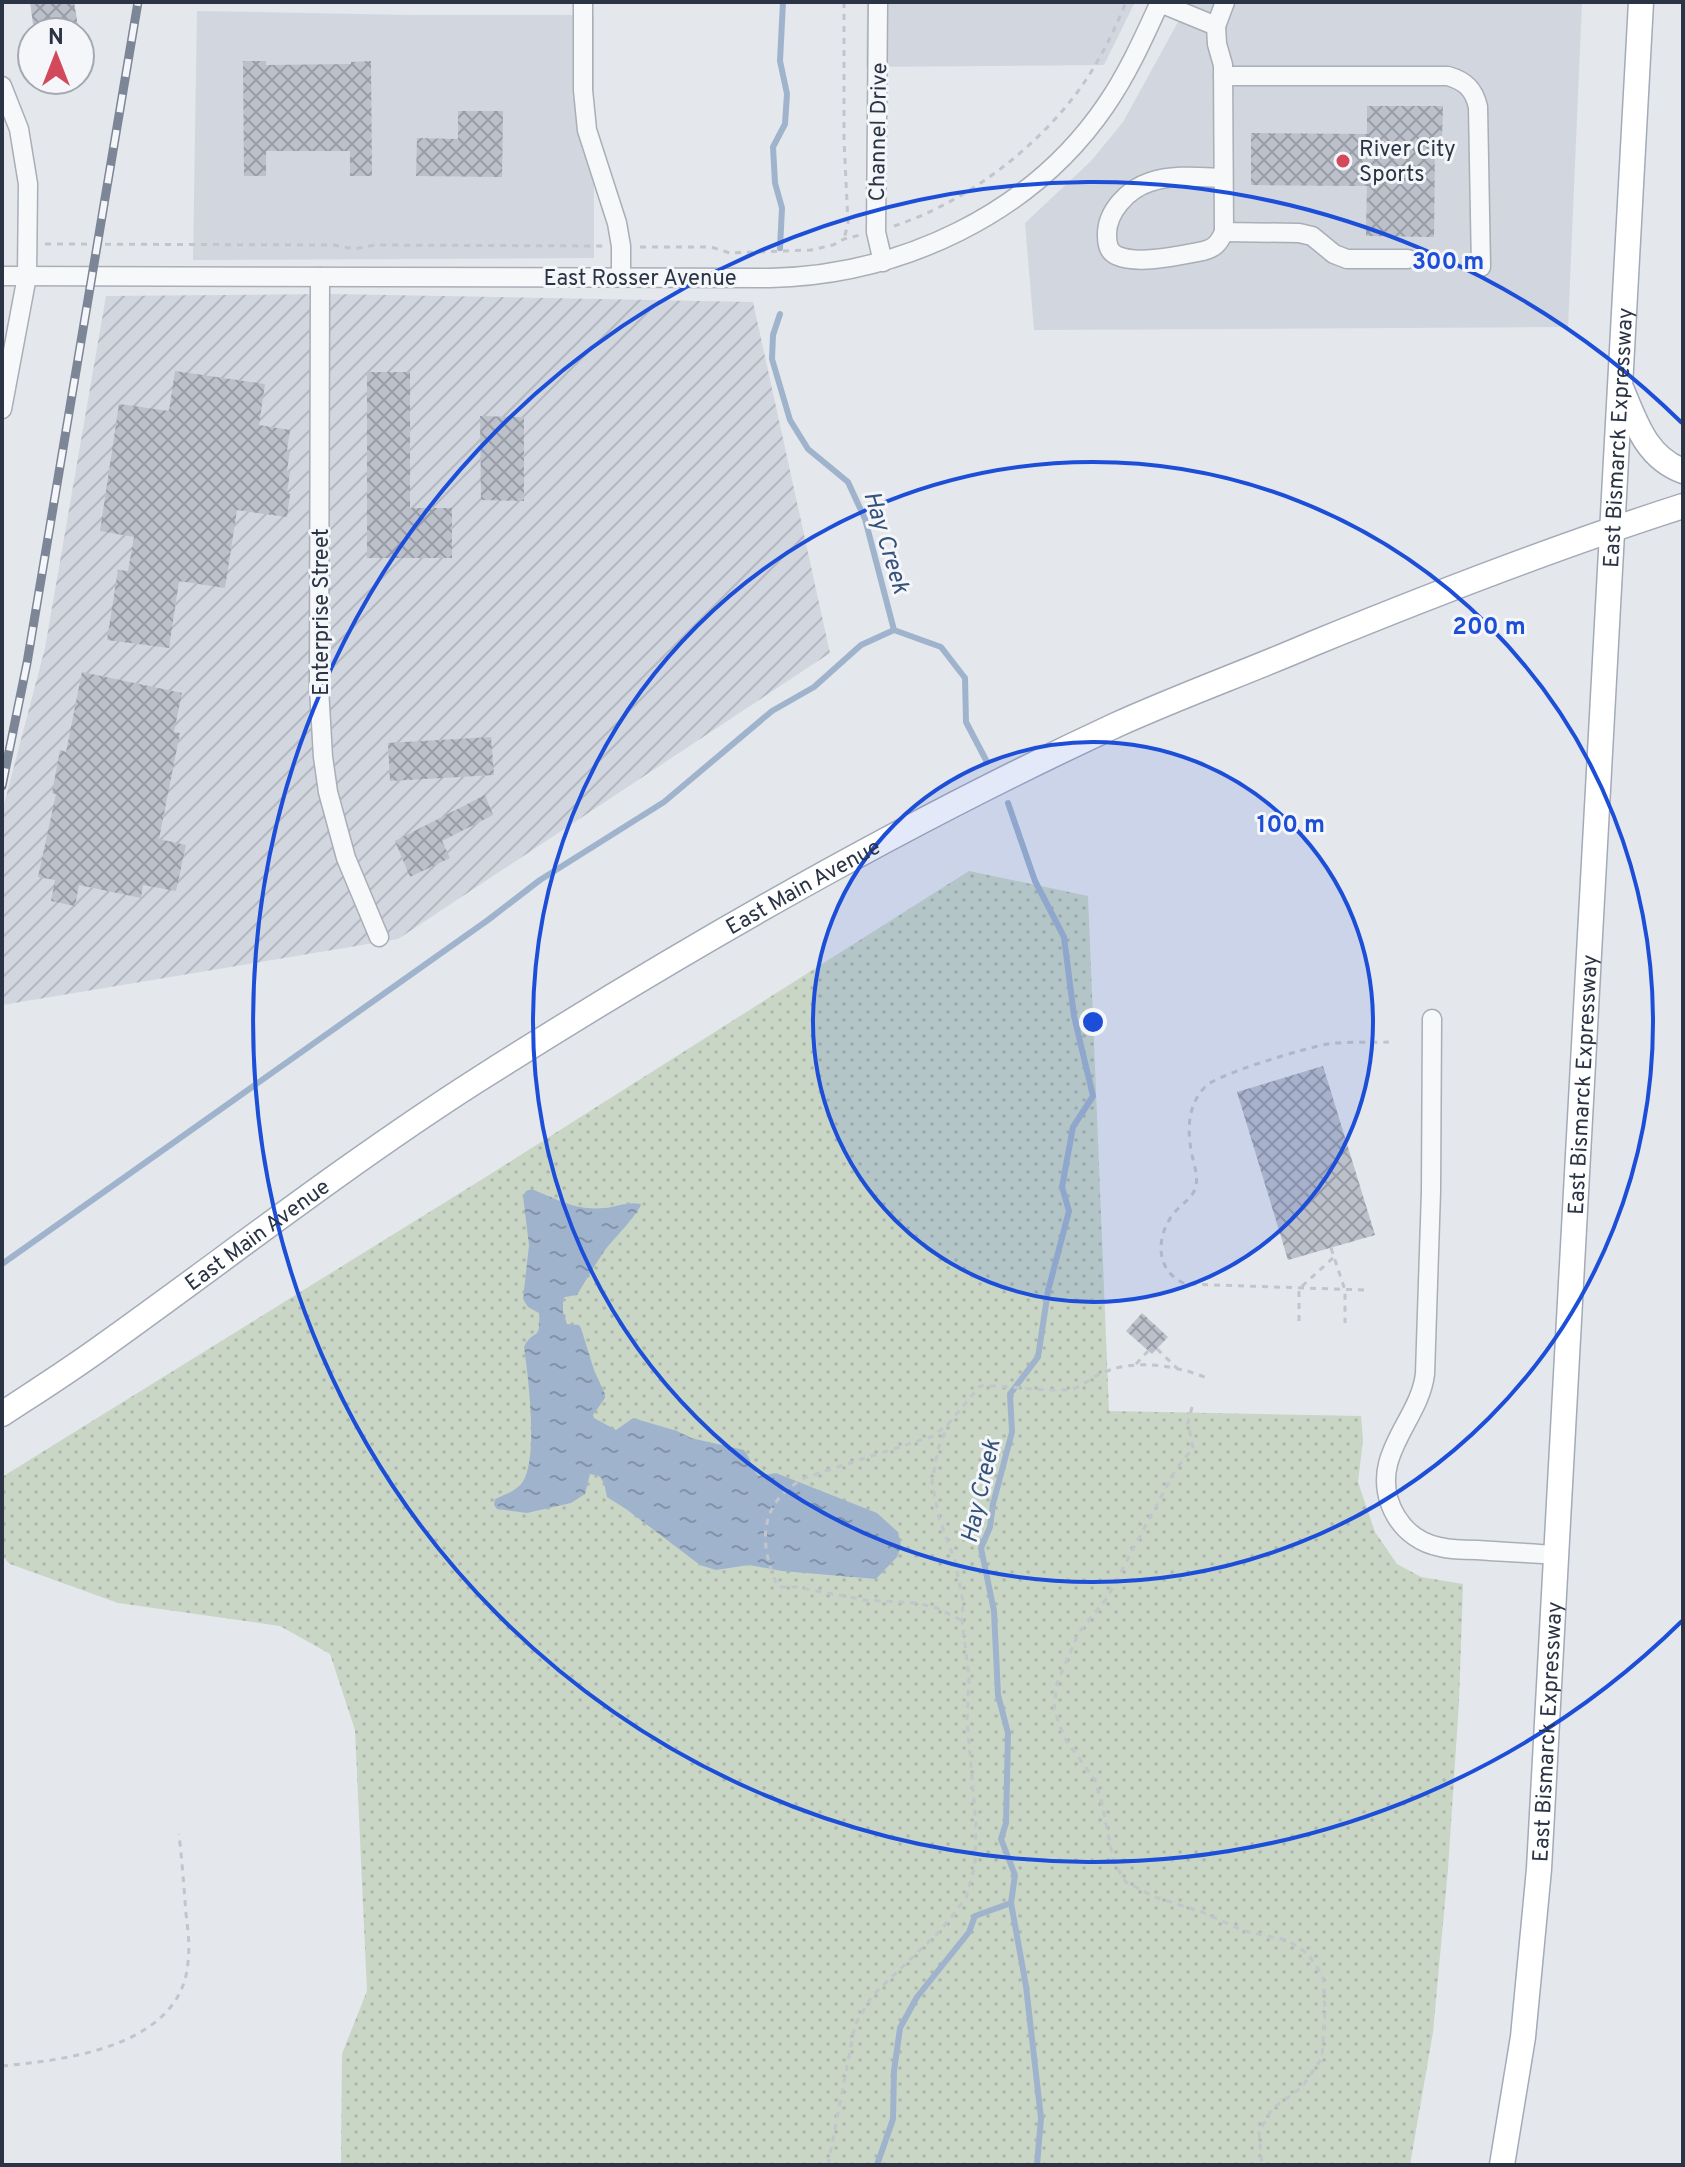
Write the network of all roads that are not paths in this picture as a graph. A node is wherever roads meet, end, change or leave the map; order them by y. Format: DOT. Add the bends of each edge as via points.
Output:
graph roads {
  1 [pos="583,2"];
  2 [pos="878,2"];
  3 [pos="1160,2"];
  4 [pos="1225,2"];
  5 [pos="1641,2"];
  6 [pos="1216,26"];
  7 [pos="1223,76"];
  8 [pos="2,86"];
  9 [pos="1223,178"];
  10 [pos="1224,232"];
  11 [pos="1408,259"];
  12 [pos="883,262"];
  13 [pos="1481,267"];
  14 [pos="2,276"];
  15 [pos="27,276"];
  16 [pos="320,277"];
  17 [pos="621,277"];
  18 [pos="1620,386"];
  19 [pos="2,409"];
  20 [pos="1683,471"];
  21 [pos="1683,506"];
  22 [pos="1612,529"];
  23 [pos="379,937"];
  24 [pos="1432,1019"];
  25 [pos="2,1414"];
  26 [pos="1556,1555"];
  27 [pos="1502,2165"];
  1 -- 17 [label="street" via="587,130 621,246"];
  2 -- 12 [label="street, Channel Drive" via="876,232"];
  3 -- 6 [label="street"];
  3 -- 12 [label="street, East Rosser Avenue" via="1105,106 1060,159 1014,198 964,230"];
  4 -- 6 [label="street"];
  5 -- 18 [label="main road, East Bismarck Expressway"];
  6 -- 7 [label="street"];
  7 -- 9 [label="street"];
  7 -- 13 [label="street" via="1448,76 1469,86 1478,107"];
  8 -- 15 [label="street" via="13,109 28,184"];
  9 -- 10 [label="street"];
  9 -- 10 [label="street" via="1147,183 1122,201 1106,233 1110,251 1132,259 1212,249"];
  10 -- 11 [label="street" via="1299,233 1347,259"];
  12 -- 17 [label="street, East Rosser Avenue" via="806,276"];
  14 -- 15 [label="street, East Rosser Avenue"];
  15 -- 16 [label="street, East Rosser Avenue"];
  15 -- 19 [label="street"];
  16 -- 17 [label="street, East Rosser Avenue"];
  16 -- 23 [label="street, Enterprise Street" via="323,757 346,858"];
  18 -- 20 [label="main road" via="1651,449 1664,463"];
  18 -- 22 [label="main road, East Bismarck Expressway"];
  21 -- 22 [label="main road, East Main Avenue"];
  22 -- 25 [label="main road, East Main Avenue" via="1377,617 1119,724 792,890 471,1084"];
  22 -- 26 [label="main road, East Bismarck Expressway"];
  24 -- 26 [label="street" via="1425,1374 1388,1463 1387,1497 1407,1531 1426,1543"];
  26 -- 27 [label="main road, East Bismarck Expressway" via="1531,1972"];
}
